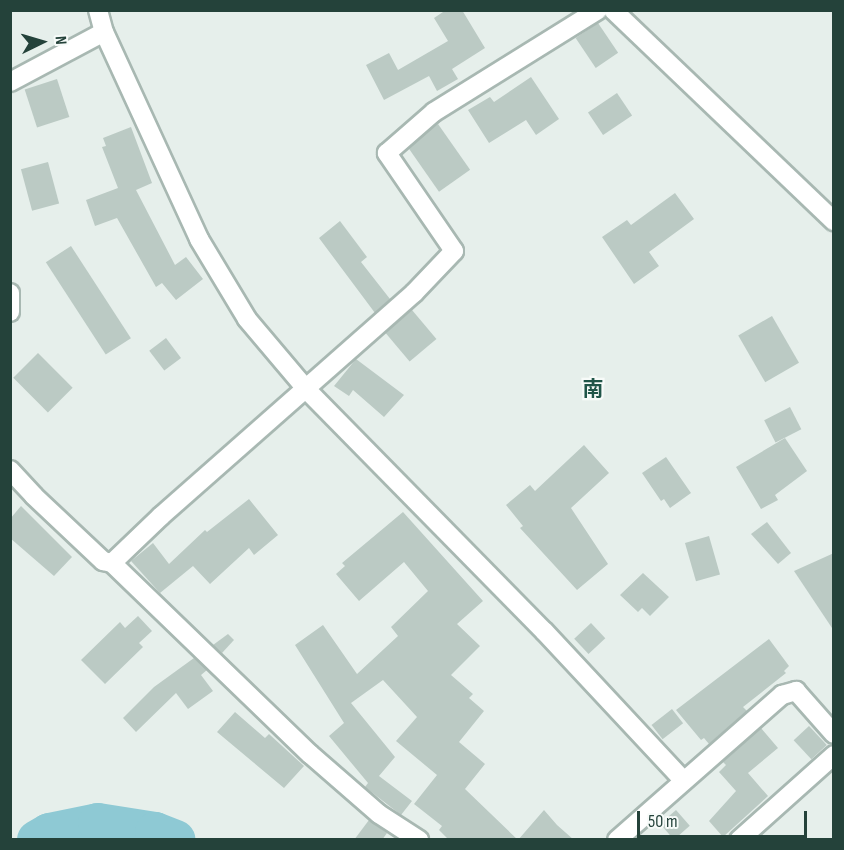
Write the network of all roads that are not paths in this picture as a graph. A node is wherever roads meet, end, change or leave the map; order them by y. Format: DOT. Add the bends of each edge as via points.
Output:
graph roads {
  1 [pos="98,10"];
  2 [pos="598,10"];
  3 [pos="613,10"];
  4 [pos="104,32"];
  5 [pos="10,82"];
  6 [pos="834,221"];
  7 [pos="10,293"];
  8 [pos="10,312"];
  9 [pos="307,390"];
  10 [pos="10,470"];
  11 [pos="112,563"];
  12 [pos="834,734"];
  13 [pos="834,755"];
  14 [pos="682,779"];
  15 [pos="628,836"];
  16 [pos="419,840"];
  17 [pos="739,840"];
  1 -- 4 [label="street"];
  2 -- 9 [label="street" via="434,112 387,153 454,251 414,293"];
  3 -- 6 [label="street"];
  4 -- 5 [label="street"];
  4 -- 9 [label="street" via="199,239 247,319"];
  7 -- 8 [label="street"];
  9 -- 11 [label="street"];
  9 -- 14 [label="street" via="560,647"];
  10 -- 11 [label="street" via="103,561"];
  11 -- 16 [label="street" via="310,754 379,814"];
  12 -- 14 [label="street" via="796,691 789,693"];
  13 -- 17 [label="street"];
  14 -- 15 [label="street"];
}
